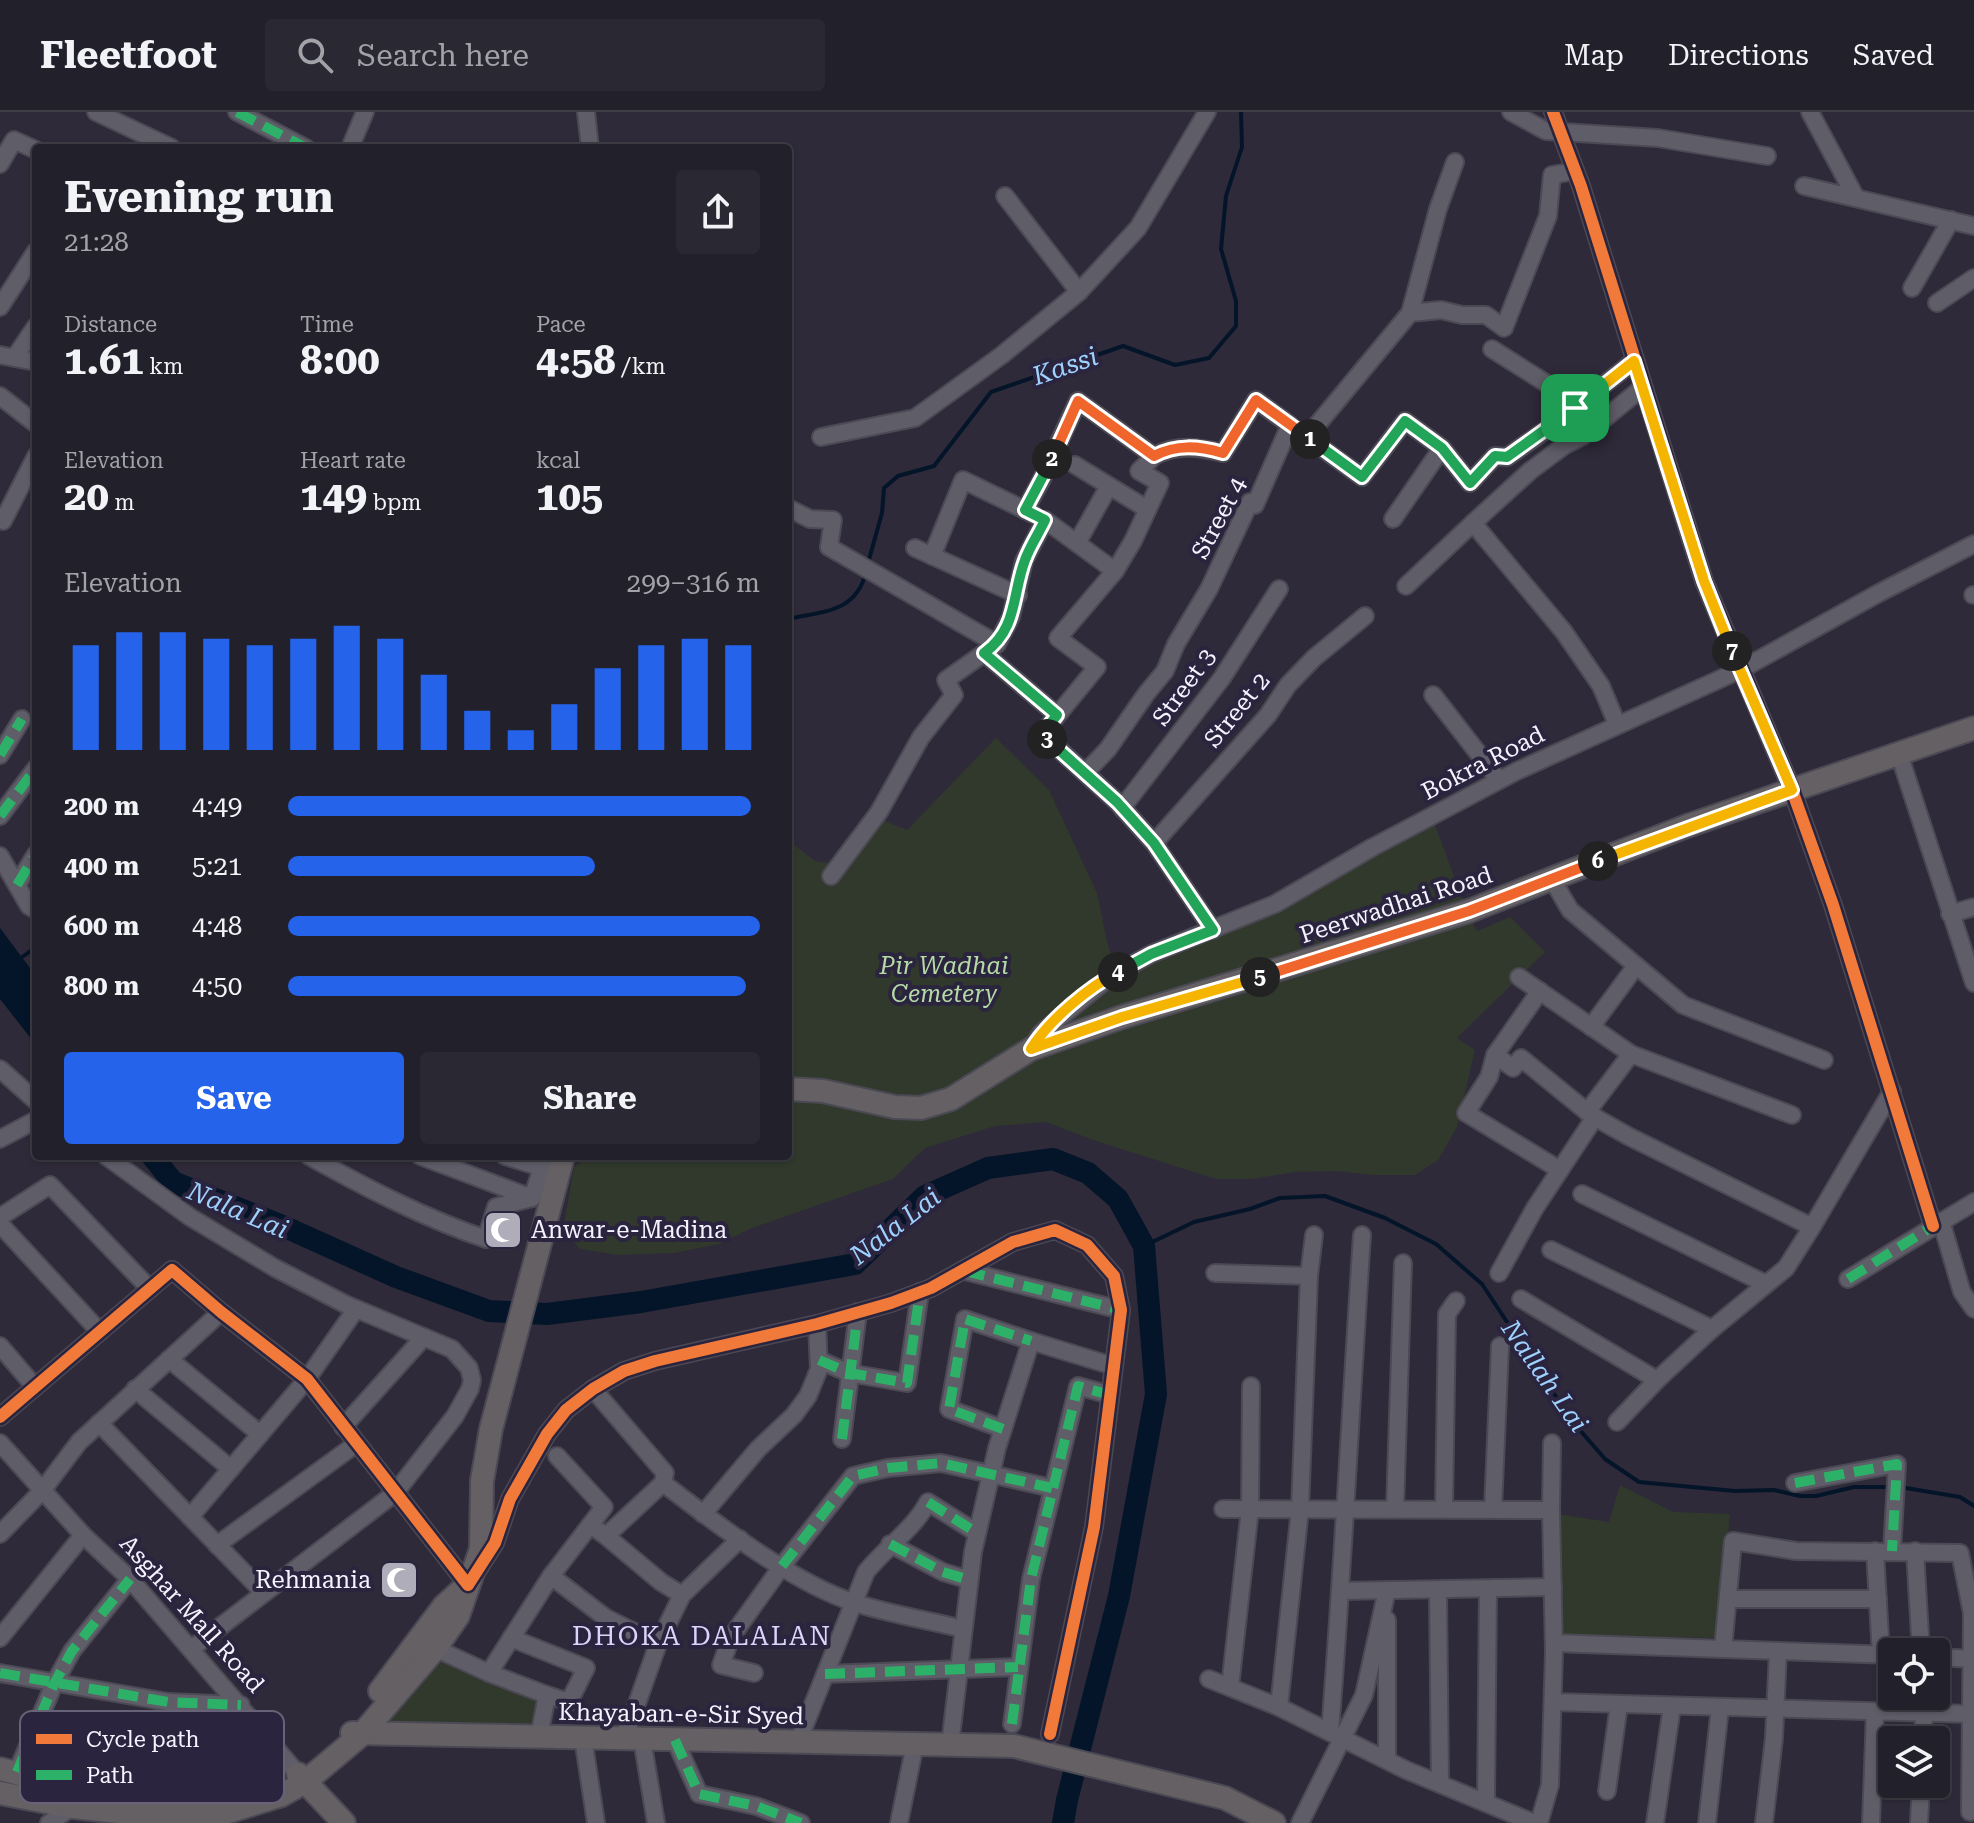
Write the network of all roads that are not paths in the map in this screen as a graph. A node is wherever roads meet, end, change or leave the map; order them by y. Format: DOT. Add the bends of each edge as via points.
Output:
graph roads {
  1 [pos="96,112"];
  2 [pos="237,112"];
  3 [pos="365,112"];
  4 [pos="586,112"];
  5 [pos="1207,112"];
  6 [pos="1511,112"];
  7 [pos="1553,112"];
  8 [pos="1810,112"];
  9 [pos="1561,133"];
  10 [pos="164,144"];
  11 [pos="298,144"];
  12 [pos="352,144"];
  13 [pos="590,144"];
  14 [pos="32,148"];
  15 [pos="1767,156"];
  16 [pos="1455,162"];
  17 [pos="0,164"];
  18 [pos="1575,171"];
  19 [pos="1804,186"];
  20 [pos="1005,196"];
  21 [pos="1856,198"];
  22 [pos="1951,220"];
  23 [pos="1973,221"];
  24 [pos="32,257"];
  25 [pos="1974,278"];
  26 [pos="1912,288"];
  27 [pos="1079,292"];
  28 [pos="1937,303"];
  29 [pos="0,307"];
  30 [pos="1410,313"];
  31 [pos="32,330"];
  32 [pos="1492,349"];
  33 [pos="8,356"];
  34 [pos="32,361"];
  35 [pos="1634,361"];
  36 [pos="1642,388"];
  37 [pos="0,396"];
  38 [pos="1575,408"];
  39 [pos="32,421"];
  40 [pos="1290,425"];
  41 [pos="821,437"];
  42 [pos="1307,437"];
  43 [pos="1442,448"];
  44 [pos="1154,456"];
  45 [pos="32,464"];
  46 [pos="1075,465"];
  47 [pos="1109,486"];
  48 [pos="1147,509"];
  49 [pos="792,510"];
  50 [pos="1025,510"];
  51 [pos="1393,519"];
  52 [pos="1045,520"];
  53 [pos="1473,523"];
  54 [pos="1,524"];
  55 [pos="1077,543"];
  56 [pos="1974,544"];
  57 [pos="915,548"];
  58 [pos="932,556"];
  59 [pos="1115,571"];
  60 [pos="1406,586"];
  61 [pos="1279,589"];
  62 [pos="1018,595"];
  63 [pos="1365,616"];
  64 [pos="991,648"];
  65 [pos="1740,670"];
  66 [pos="1433,695"];
  67 [pos="1057,715"];
  68 [pos="22,719"];
  69 [pos="1617,724"];
  70 [pos="1974,728"];
  71 [pos="1974,741"];
  72 [pos="0,755"];
  73 [pos="1901,760"];
  74 [pos="32,773"];
  75 [pos="1085,773"];
  76 [pos="1499,780"];
  77 [pos="1794,796"];
  78 [pos="1122,808"];
  79 [pos="0,816"];
  80 [pos="1154,843"];
  81 [pos="0,856"];
  82 [pos="32,861"];
  83 [pos="831,876"];
  84 [pos="1555,878"];
  85 [pos="17,885"];
  86 [pos="1974,907"];
  87 [pos="32,908"];
  88 [pos="1950,914"];
  89 [pos="1213,930"];
  90 [pos="1636,966"];
  91 [pos="1519,977"];
  92 [pos="1974,983"];
  93 [pos="1540,991"];
  94 [pos="1591,1027"];
  95 [pos="1031,1049"];
  96 [pos="1631,1054"];
  97 [pos="1495,1055"];
  98 [pos="1824,1060"];
  99 [pos="0,1069"];
  100 [pos="792,1089"];
  101 [pos="1892,1091"];
  102 [pos="32,1097"];
  103 [pos="1591,1114"];
  104 [pos="1792,1115"];
  105 [pos="32,1122"];
  106 [pos="0,1139"];
  107 [pos="111,1160"];
  108 [pos="431,1160"];
  109 [pos="562,1160"];
  110 [pos="329,1161"];
  111 [pos="543,1162"];
  112 [pos="1560,1170"];
  113 [pos="1582,1194"];
  114 [pos="532,1198"];
  115 [pos="1974,1202"];
  116 [pos="0,1217"];
  117 [pos="0,1224"];
  118 [pos="1937,1224"];
  119 [pos="1812,1227"];
  120 [pos="1314,1235"];
  121 [pos="1362,1235"];
  122 [pos="1551,1250"];
  123 [pos="1403,1263"];
  124 [pos="965,1271"];
  125 [pos="1215,1273"];
  126 [pos="1499,1273"];
  127 [pos="1309,1276"];
  128 [pos="1848,1279"];
  129 [pos="1766,1284"];
  130 [pos="150,1289"];
  131 [pos="920,1292"];
  132 [pos="1521,1299"];
  133 [pos="1456,1301"];
  134 [pos="356,1309"];
  135 [pos="1974,1309"];
  136 [pos="1121,1310"];
  137 [pos="221,1312"];
  138 [pos="858,1312"];
  139 [pos="817,1324"];
  140 [pos="1712,1329"];
  141 [pos="100,1332"];
  142 [pos="424,1337"];
  143 [pos="1031,1341"];
  144 [pos="0,1346"];
  145 [pos="1500,1346"];
  146 [pos="169,1359"];
  147 [pos="819,1360"];
  148 [pos="1113,1366"];
  149 [pos="849,1373"];
  150 [pos="307,1379"];
  151 [pos="1657,1380"];
  152 [pos="1251,1386"];
  153 [pos="35,1387"];
  154 [pos="135,1389"];
  155 [pos="593,1389"];
  156 [pos="1110,1395"];
  157 [pos="0,1417"];
  158 [pos="1617,1422"];
  159 [pos="99,1423"];
  160 [pos="343,1427"];
  161 [pos="1003,1429"];
  162 [pos="260,1434"];
  163 [pos="842,1439"];
  164 [pos="0,1443"];
  165 [pos="1552,1443"];
  166 [pos="356,1444"];
  167 [pos="557,1456"];
  168 [pos="231,1469"];
  169 [pos="991,1473"];
  170 [pos="663,1483"];
  171 [pos="1795,1483"];
  172 [pos="1052,1488"];
  173 [pos="42,1491"];
  174 [pos="395,1493"];
  175 [pos="1223,1509"];
  176 [pos="1250,1509"];
  177 [pos="1300,1509"];
  178 [pos="1344,1509"];
  179 [pos="1395,1509"];
  180 [pos="1444,1509"];
  181 [pos="1493,1509"];
  182 [pos="1551,1510"];
  183 [pos="703,1514"];
  184 [pos="190,1517"];
  185 [pos="590,1525"];
  186 [pos="977,1533"];
  187 [pos="0,1534"];
  188 [pos="83,1535"];
  189 [pos="606,1536"];
  190 [pos="740,1539"];
  191 [pos="890,1544"];
  192 [pos="217,1545"];
  193 [pos="1884,1551"];
  194 [pos="1915,1551"];
  195 [pos="782,1566"];
  196 [pos="551,1576"];
  197 [pos="130,1579"];
  198 [pos="969,1580"];
  199 [pos="468,1585"];
  200 [pos="1553,1587"];
  201 [pos="1488,1589"];
  202 [pos="1387,1590"];
  203 [pos="1438,1590"];
  204 [pos="1341,1591"];
  205 [pos="264,1593"];
  206 [pos="682,1595"];
  207 [pos="1728,1599"];
  208 [pos="1878,1599"];
  209 [pos="854,1603"];
  210 [pos="963,1629"];
  211 [pos="0,1638"];
  212 [pos="511,1638"];
  213 [pos="1884,1638"];
  214 [pos="1920,1638"];
  215 [pos="1554,1643"];
  216 [pos="427,1644"];
  217 [pos="658,1644"];
  218 [pos="191,1649"];
  219 [pos="1723,1649"];
  220 [pos="1778,1651"];
  221 [pos="1878,1655"];
  222 [pos="1950,1658"];
  223 [pos="1972,1659"];
  224 [pos="1018,1667"];
  225 [pos="958,1669"];
  226 [pos="0,1673"];
  227 [pos="489,1673"];
  228 [pos="754,1673"];
  229 [pos="825,1674"];
  230 [pos="1209,1679"];
  231 [pos="54,1684"];
  232 [pos="1230,1687"];
  233 [pos="547,1695"];
  234 [pos="1553,1702"];
  235 [pos="1619,1704"];
  236 [pos="241,1705"];
  237 [pos="1672,1706"];
  238 [pos="1279,1707"];
  239 [pos="1720,1708"];
  240 [pos="1774,1710"];
  241 [pos="40,1711"];
  242 [pos="246,1711"];
  243 [pos="1875,1712"];
  244 [pos="1924,1712"];
  245 [pos="1971,1714"];
  246 [pos="1924,1726"];
  247 [pos="355,1733"];
  248 [pos="1050,1734"];
  249 [pos="1013,1735"];
  250 [pos="1336,1735"];
  251 [pos="539,1737"];
  252 [pos="583,1738"];
  253 [pos="618,1739"];
  254 [pos="642,1739"];
  255 [pos="675,1740"];
  256 [pos="798,1742"];
  257 [pos="915,1744"];
  258 [pos="950,1745"];
  259 [pos="20,1748"];
  260 [pos="284,1756"];
  261 [pos="1387,1760"];
  262 [pos="8,1771"];
  263 [pos="302,1778"];
  264 [pos="1440,1783"];
  265 [pos="284,1784"];
  266 [pos="1193,1790"];
  267 [pos="1607,1791"];
  268 [pos="0,1793"];
  269 [pos="284,1793"];
  270 [pos="20,1797"];
  271 [pos="1920,1798"];
  272 [pos="1486,1801"];
  273 [pos="52,1803"];
  274 [pos="79,1803"];
  275 [pos="256,1803"];
  276 [pos="73,1807"];
  277 [pos="1970,1812"];
  278 [pos="49,1823"];
  279 [pos="344,1823"];
  280 [pos="596,1823"];
  281 [pos="656,1823"];
  282 [pos="801,1823"];
  283 [pos="899,1823"];
  284 [pos="1249,1823"];
  285 [pos="1274,1823"];
  286 [pos="1300,1823"];
  287 [pos="1537,1823"];
  288 [pos="1655,1823"];
  289 [pos="1707,1823"];
  290 [pos="1764,1823"];
  291 [pos="1871,1823"];
  292 [pos="1919,1823"];
  1 -- 10 [label="street"];
  2 -- 11 [label="street"];
  3 -- 12 [label="street"];
  4 -- 13 [label="street"];
  5 -- 27 [label="street" via="1138,228"];
  6 -- 9 [label="street"];
  7 -- 9 [label="street"];
  8 -- 21 [label="street"];
  9 -- 15 [label="street" via="1658,138"];
  9 -- 18 [label="street"];
  14 -- 17 [label="street" via="14,140"];
  16 -- 30 [label="street"];
  18 -- 30 [label="street" via="1552,175 1548,216 1504,328 1486,315"];
  18 -- 35 [label="street"];
  19 -- 21 [label="street"];
  20 -- 27 [label="street"];
  21 -- 22 [label="street"];
  22 -- 23 [label="street"];
  22 -- 26 [label="street"];
  24 -- 29 [label="street"];
  25 -- 28 [label="street"];
  27 -- 41 [label="street" via="915,418"];
  30 -- 42 [label="street"];
  31 -- 33 [label="street"];
  32 -- 38 [label="street"];
  33 -- 34 [label="street"];
  35 -- 36 [label="street"];
  35 -- 38 [label="street"];
  36 -- 53 [label="street" via="1530,471"];
  36 -- 65 [label="street" via="1704,581"];
  37 -- 39 [label="street"];
  38 -- 43 [label="street" via="1507,457 1495,456 1470,483"];
  40 -- 42 [label="street"];
  40 -- 44 [label="street, Street 4" via="1256,400 1223,453 1170,448"];
  40 -- 75 [label="street, Street 4" via="1255,505 1250,502 1165,671"];
  42 -- 43 [label="street" via="1362,477 1405,421"];
  43 -- 51 [label="street"];
  44 -- 48 [label="street" via="1139,471 1160,483"];
  44 -- 50 [label="street" via="1078,401"];
  45 -- 54 [label="street"];
  46 -- 47 [label="street"];
  47 -- 48 [label="street"];
  47 -- 55 [label="street"];
  48 -- 59 [label="street"];
  49 -- 64 [label="street" via="810,519 833,520 829,547"];
  50 -- 52 [label="street"];
  50 -- 58 [label="street" via="963,480"];
  52 -- 55 [label="street"];
  52 -- 62 [label="street" via="1024,561"];
  53 -- 60 [label="street"];
  53 -- 69 [label="street" via="1564,632 1601,686"];
  55 -- 59 [label="street"];
  56 -- 65 [label="street, Bokra Road"];
  57 -- 58 [label="street"];
  58 -- 62 [label="street"];
  59 -- 67 [label="street" via="1058,638 1097,667"];
  61 -- 78 [label="street, Street 3" via="1222,678"];
  62 -- 64 [label="street"];
  63 -- 80 [label="street, Street 2" via="1288,685 1268,715"];
  64 -- 67 [label="street"];
  64 -- 83 [label="street" via="946,680 954,695"];
  65 -- 69 [label="street, Bokra Road"];
  65 -- 77 [label="street"];
  66 -- 76 [label="street"];
  67 -- 75 [label="street" via="1042,734"];
  68 -- 72 [label="street"];
  69 -- 76 [label="street, Bokra Road"];
  70 -- 73 [label="main road, Peerwadhai Road"];
  71 -- 73 [label="main road"];
  73 -- 77 [label="main road, Peerwadhai Road"];
  73 -- 88 [label="street"];
  74 -- 79 [label="street"];
  75 -- 78 [label="street"];
  76 -- 89 [label="street, Bokra Road" via="1275,904"];
  77 -- 84 [label="main road, Peerwadhai Road" via="1687,826"];
  77 -- 101 [label="street"];
  78 -- 80 [label="street"];
  80 -- 89 [label="street"];
  81 -- 85 [label="street"];
  82 -- 85 [label="street"];
  84 -- 90 [label="street" via="1570,910"];
  84 -- 95 [label="main road, Peerwadhai Road" via="1469,911"];
  85 -- 87 [label="street"];
  86 -- 88 [label="street"];
  88 -- 92 [label="street"];
  89 -- 95 [label="street, Bokra Road" via="1111,976 1041,1033"];
  90 -- 94 [label="street"];
  90 -- 98 [label="street" via="1683,1005"];
  91 -- 93 [label="street"];
  93 -- 94 [label="street"];
  93 -- 97 [label="street"];
  94 -- 96 [label="street"];
  95 -- 100 [label="main road, Peerwadhai Road" via="951,1099 921,1108"];
  96 -- 103 [label="street"];
  96 -- 104 [label="street"];
  97 -- 103 [label="street" via="1513,1068 1521,1058"];
  97 -- 112 [label="street" via="1489,1077 1466,1113"];
  99 -- 102 [label="street"];
  101 -- 118 [label="street"];
  101 -- 119 [label="street"];
  103 -- 112 [label="street"];
  103 -- 119 [label="street"];
  105 -- 106 [label="street"];
  107 -- 134 [label="street" via="225,1239"];
  108 -- 114 [label="street"];
  109 -- 199 [label="main road" via="484,1457 481,1549"];
  110 -- 114 [label="street" via="370,1190 486,1239 496,1207"];
  111 -- 114 [label="street"];
  112 -- 126 [label="street"];
  113 -- 129 [label="street"];
  115 -- 118 [label="street"];
  116 -- 130 [label="street" via="50,1185"];
  117 -- 141 [label="street"];
  118 -- 128 [label="street"];
  118 -- 135 [label="street" via="1962,1292"];
  119 -- 129 [label="street" via="1786,1268"];
  120 -- 127 [label="street"];
  121 -- 178 [label="street"];
  122 -- 140 [label="street"];
  123 -- 179 [label="street"];
  124 -- 131 [label="street"];
  124 -- 136 [label="street"];
  124 -- 136 [label="street" via="1013,1242 1055,1230 1087,1245 1114,1276"];
  125 -- 127 [label="street"];
  127 -- 177 [label="street"];
  129 -- 140 [label="street"];
  130 -- 137 [label="street" via="172,1270"];
  130 -- 141 [label="street"];
  131 -- 138 [label="street"];
  131 -- 149 [label="street" via="907,1383"];
  132 -- 151 [label="street"];
  133 -- 180 [label="street" via="1447,1314"];
  134 -- 142 [label="street"];
  134 -- 150 [label="street"];
  136 -- 148 [label="street"];
  137 -- 146 [label="street"];
  137 -- 150 [label="street"];
  138 -- 139 [label="street"];
  138 -- 149 [label="street"];
  139 -- 147 [label="street"];
  139 -- 155 [label="street" via="655,1361"];
  140 -- 151 [label="street"];
  141 -- 153 [label="street"];
  142 -- 160 [label="street"];
  142 -- 174 [label="street" via="452,1349 472,1380 455,1416"];
  143 -- 148 [label="street"];
  143 -- 161 [label="street"];
  143 -- 161 [label="street" via="965,1319 949,1409"];
  144 -- 153 [label="street"];
  145 -- 181 [label="street"];
  146 -- 154 [label="street"];
  146 -- 162 [label="street"];
  147 -- 149 [label="street"];
  147 -- 183 [label="street" via="815,1383 794,1415"];
  148 -- 156 [label="street"];
  149 -- 163 [label="street"];
  150 -- 160 [label="street"];
  150 -- 162 [label="street"];
  151 -- 158 [label="street"];
  152 -- 176 [label="street"];
  153 -- 157 [label="street"];
  154 -- 159 [label="street"];
  154 -- 168 [label="street"];
  155 -- 170 [label="street" via="665,1473"];
  155 -- 199 [label="street" via="547,1434 510,1499 495,1543"];
  156 -- 172 [label="street" via="1078,1386"];
  156 -- 248 [label="street" via="1094,1527"];
  159 -- 173 [label="street"];
  159 -- 184 [label="street"];
  160 -- 166 [label="street"];
  161 -- 169 [label="street"];
  162 -- 168 [label="street"];
  164 -- 173 [label="street, Asghar Mall Road"];
  165 -- 182 [label="street"];
  166 -- 174 [label="street"];
  166 -- 192 [label="street"];
  167 -- 185 [label="street" via="604,1507"];
  168 -- 184 [label="street"];
  169 -- 172 [label="street"];
  169 -- 186 [label="street"];
  169 -- 195 [label="street" via="941,1463 853,1476"];
  170 -- 183 [label="street"];
  170 -- 189 [label="street"];
  171 -- 193 [label="street" via="1897,1464"];
  172 -- 224 [label="street"];
  173 -- 187 [label="street"];
  173 -- 188 [label="street, Asghar Mall Road"];
  174 -- 199 [label="street"];
  174 -- 205 [label="street"];
  175 -- 176 [label="street"];
  176 -- 177 [label="street"];
  176 -- 232 [label="street"];
  177 -- 178 [label="street"];
  177 -- 238 [label="street"];
  178 -- 179 [label="street"];
  178 -- 204 [label="street"];
  179 -- 180 [label="street"];
  180 -- 181 [label="street"];
  181 -- 182 [label="street"];
  182 -- 200 [label="street"];
  183 -- 190 [label="street"];
  184 -- 192 [label="street"];
  185 -- 189 [label="street"];
  185 -- 196 [label="street"];
  186 -- 191 [label="street" via="928,1502"];
  186 -- 198 [label="street"];
  188 -- 197 [label="street, Asghar Mall Road"];
  188 -- 211 [label="street"];
  189 -- 206 [label="street"];
  190 -- 195 [label="street"];
  190 -- 206 [label="street"];
  191 -- 198 [label="street"];
  191 -- 209 [label="street" via="866,1572"];
  192 -- 205 [label="street"];
  193 -- 194 [label="street"];
  193 -- 207 [label="street" via="1796,1551 1733,1541"];
  193 -- 208 [label="street"];
  194 -- 214 [label="street"];
  194 -- 223 [label="street" via="1960,1553 1972,1613"];
  195 -- 209 [label="street"];
  195 -- 228 [label="street" via="730,1640 721,1665"];
  196 -- 212 [label="street"];
  196 -- 217 [label="street" via="606,1618"];
  197 -- 218 [label="street, Asghar Mall Road"];
  197 -- 231 [label="street" via="72,1651"];
  198 -- 210 [label="street"];
  199 -- 216 [label="main road" via="458,1616"];
  200 -- 201 [label="street"];
  200 -- 215 [label="street"];
  201 -- 203 [label="street"];
  201 -- 272 [label="street"];
  202 -- 203 [label="street"];
  202 -- 204 [label="street"];
  202 -- 250 [label="street" via="1364,1695"];
  202 -- 261 [label="street"];
  203 -- 264 [label="street"];
  204 -- 250 [label="street"];
  205 -- 218 [label="street"];
  206 -- 217 [label="street"];
  207 -- 208 [label="street"];
  207 -- 219 [label="street"];
  208 -- 213 [label="street"];
  209 -- 210 [label="street"];
  209 -- 229 [label="street"];
  210 -- 225 [label="street"];
  212 -- 227 [label="street"];
  212 -- 233 [label="street" via="586,1668 569,1702"];
  215 -- 219 [label="street"];
  215 -- 234 [label="street"];
  216 -- 227 [label="street"];
  216 -- 247 [label="main road"];
  217 -- 253 [label="street" via="628,1729"];
  218 -- 236 [label="street, Asghar Mall Road"];
  219 -- 220 [label="street"];
  220 -- 221 [label="street"];
  220 -- 240 [label="street"];
  222 -- 223 [label="street"];
  223 -- 245 [label="street"];
  224 -- 225 [label="street"];
  224 -- 249 [label="street"];
  225 -- 229 [label="street"];
  225 -- 258 [label="street"];
  226 -- 231 [label="street"];
  227 -- 233 [label="street"];
  229 -- 256 [label="street"];
  230 -- 232 [label="street"];
  231 -- 236 [label="street" via="168,1702"];
  231 -- 241 [label="street"];
  232 -- 238 [label="street"];
  233 -- 251 [label="street"];
  234 -- 235 [label="street"];
  234 -- 287 [label="street" via="1550,1785"];
  235 -- 237 [label="street"];
  235 -- 267 [label="street"];
  236 -- 242 [label="street, Asghar Mall Road"];
  237 -- 239 [label="street"];
  237 -- 288 [label="street"];
  238 -- 250 [label="street"];
  239 -- 240 [label="street"];
  239 -- 289 [label="street"];
  240 -- 243 [label="street"];
  240 -- 290 [label="street"];
  243 -- 244 [label="street"];
  243 -- 291 [label="street"];
  244 -- 245 [label="street"];
  244 -- 246 [label="street"];
  245 -- 277 [label="street"];
  247 -- 251 [label="main road, Khayaban-e-Sir Syed"];
  247 -- 263 [label="main road"];
  249 -- 258 [label="main road, Khayaban-e-Sir Syed"];
  249 -- 266 [label="main road, Khayaban-e-Sir Syed"];
  250 -- 261 [label="street"];
  250 -- 286 [label="street"];
  251 -- 252 [label="main road, Khayaban-e-Sir Syed"];
  252 -- 253 [label="main road, Khayaban-e-Sir Syed"];
  252 -- 280 [label="street"];
  253 -- 254 [label="main road, Khayaban-e-Sir Syed"];
  254 -- 255 [label="main road, Khayaban-e-Sir Syed"];
  254 -- 281 [label="street"];
  255 -- 256 [label="main road, Khayaban-e-Sir Syed"];
  255 -- 282 [label="street" via="699,1794 756,1806"];
  256 -- 257 [label="main road, Khayaban-e-Sir Syed"];
  257 -- 258 [label="main road, Khayaban-e-Sir Syed"];
  257 -- 283 [label="street"];
  259 -- 262 [label="street"];
  260 -- 263 [label="street, Asghar Mall Road"];
  261 -- 264 [label="street"];
  263 -- 265 [label="main road"];
  263 -- 269 [label="main road"];
  263 -- 279 [label="main road, Asghar Mall Road"];
  264 -- 272 [label="street"];
  266 -- 284 [label="main road"];
  266 -- 285 [label="main road" via="1225,1798"];
  268 -- 270 [label="main road"];
  271 -- 292 [label="street"];
  272 -- 287 [label="street"];
  273 -- 276 [label="main road"];
  274 -- 276 [label="street"];
  275 -- 276 [label="main road" via="218,1815 145,1815"];
  276 -- 278 [label="street"];
}
